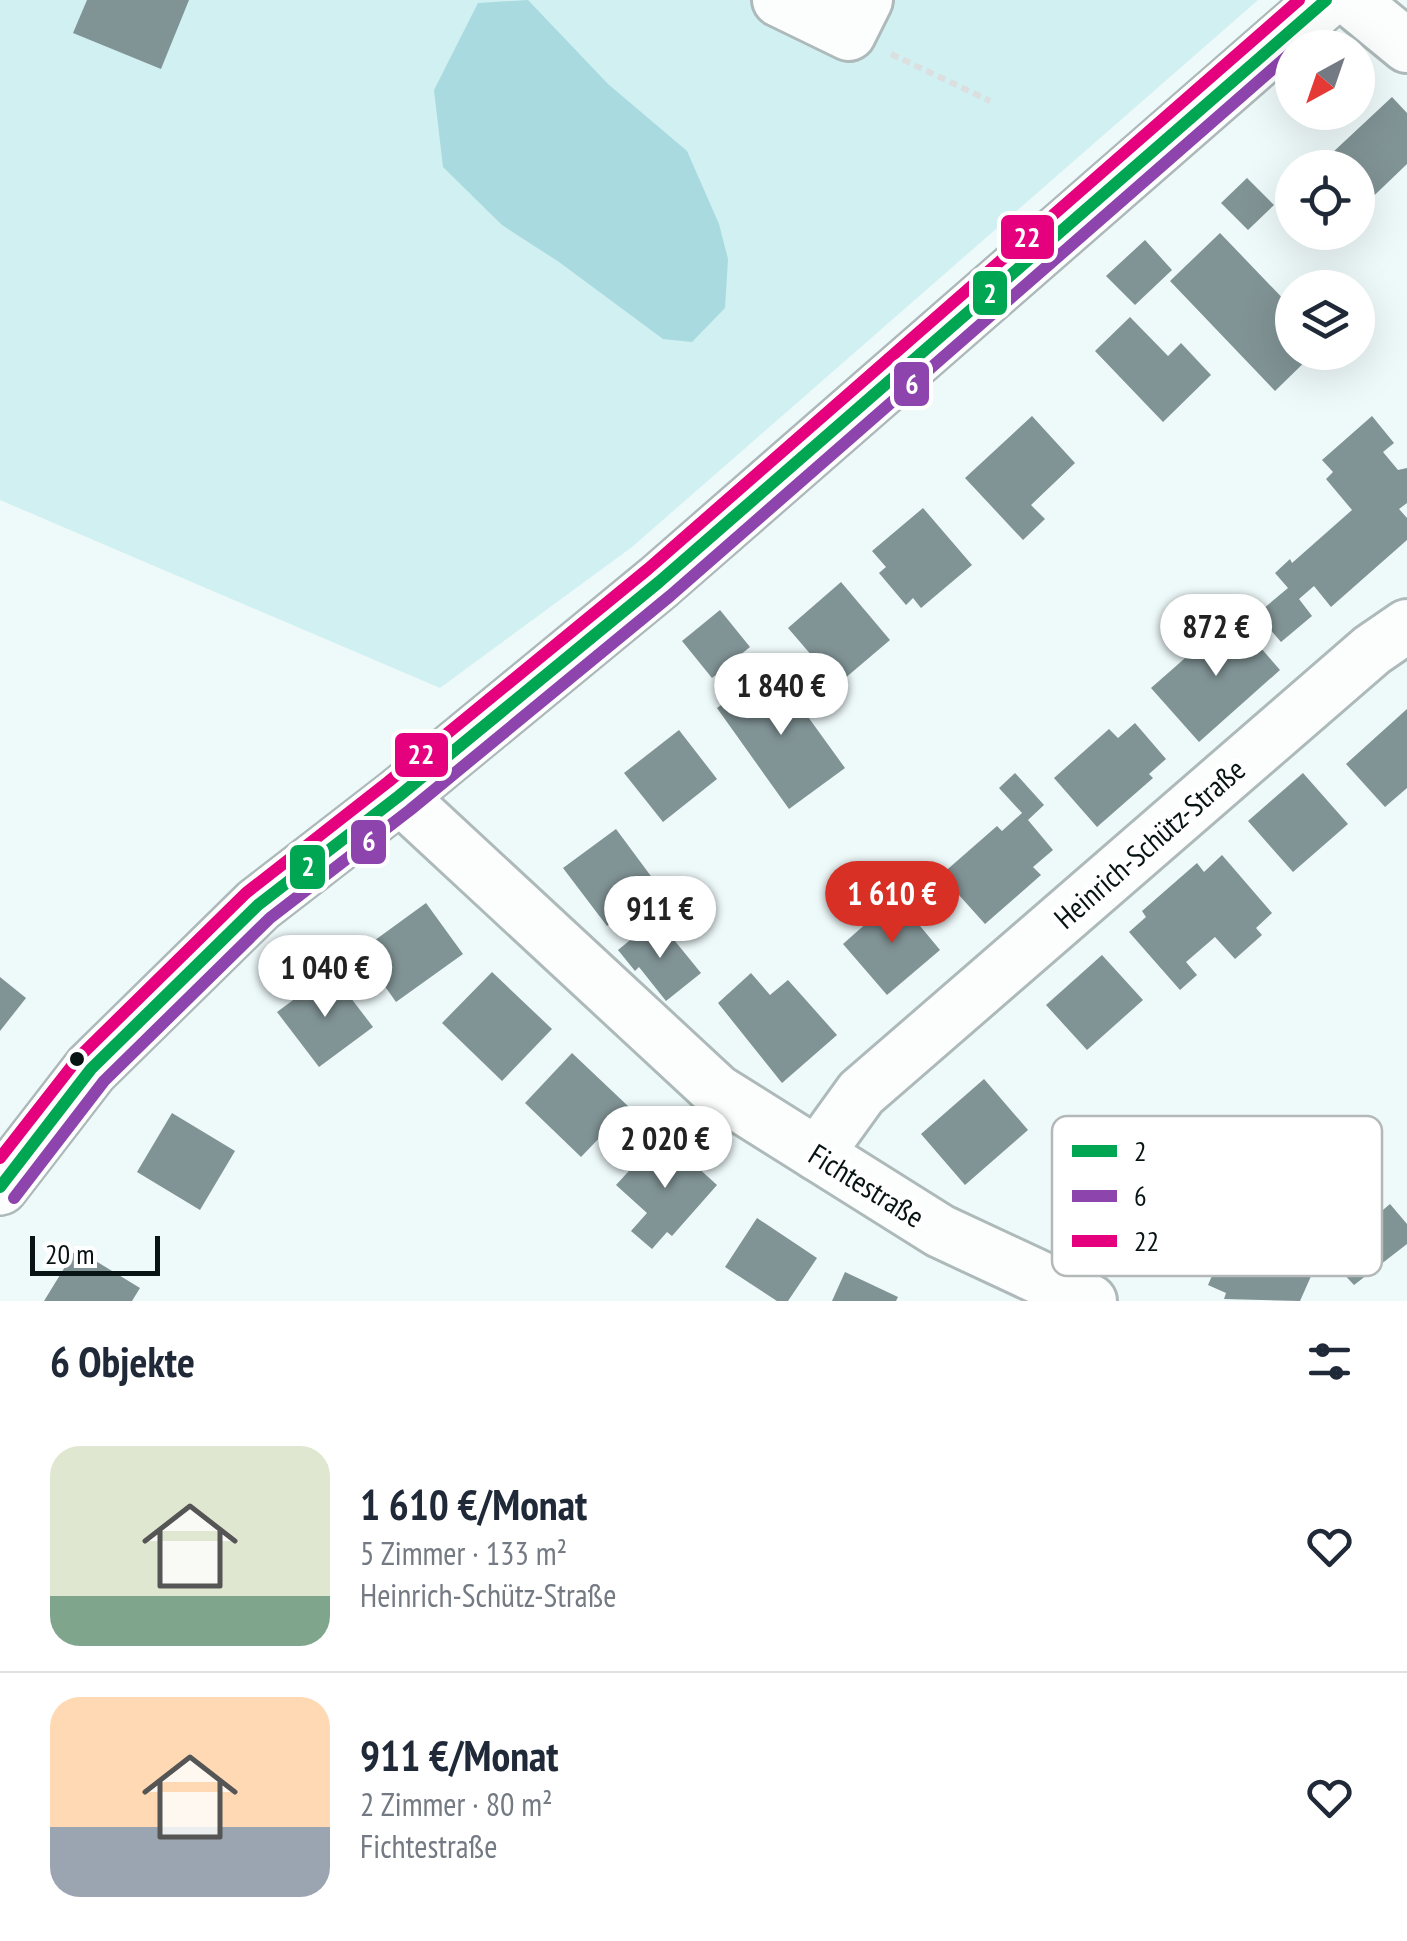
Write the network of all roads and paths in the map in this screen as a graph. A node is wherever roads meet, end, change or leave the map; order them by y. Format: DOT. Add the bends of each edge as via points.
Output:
graph roads {
  1 [pos="779,0"];
  2 [pos="1326,0"];
  3 [pos="1352,0"];
  4 [pos="857,17"];
  5 [pos="1407,46"];
  6 [pos="990,102"];
  7 [pos="1407,626"];
  8 [pos="399,796"];
  9 [pos="816,1154"];
  10 [pos="0,1187"];
  11 [pos="1090,1301"];
  1 -- 4 [label="street"];
  2 -- 8 [label="main road" via="659,582"];
  3 -- 5 [label="street"];
  4 -- 6 [label="path"];
  7 -- 9 [label="street, Heinrich-Schütz-Straße" via="861,1092"];
  8 -- 9 [label="street, Fichtestraße" via="717,1091"];
  8 -- 10 [label="main road" via="258,906 171,988 91,1069"];
  9 -- 11 [label="street, Fichtestraße" via="940,1230"];
}
